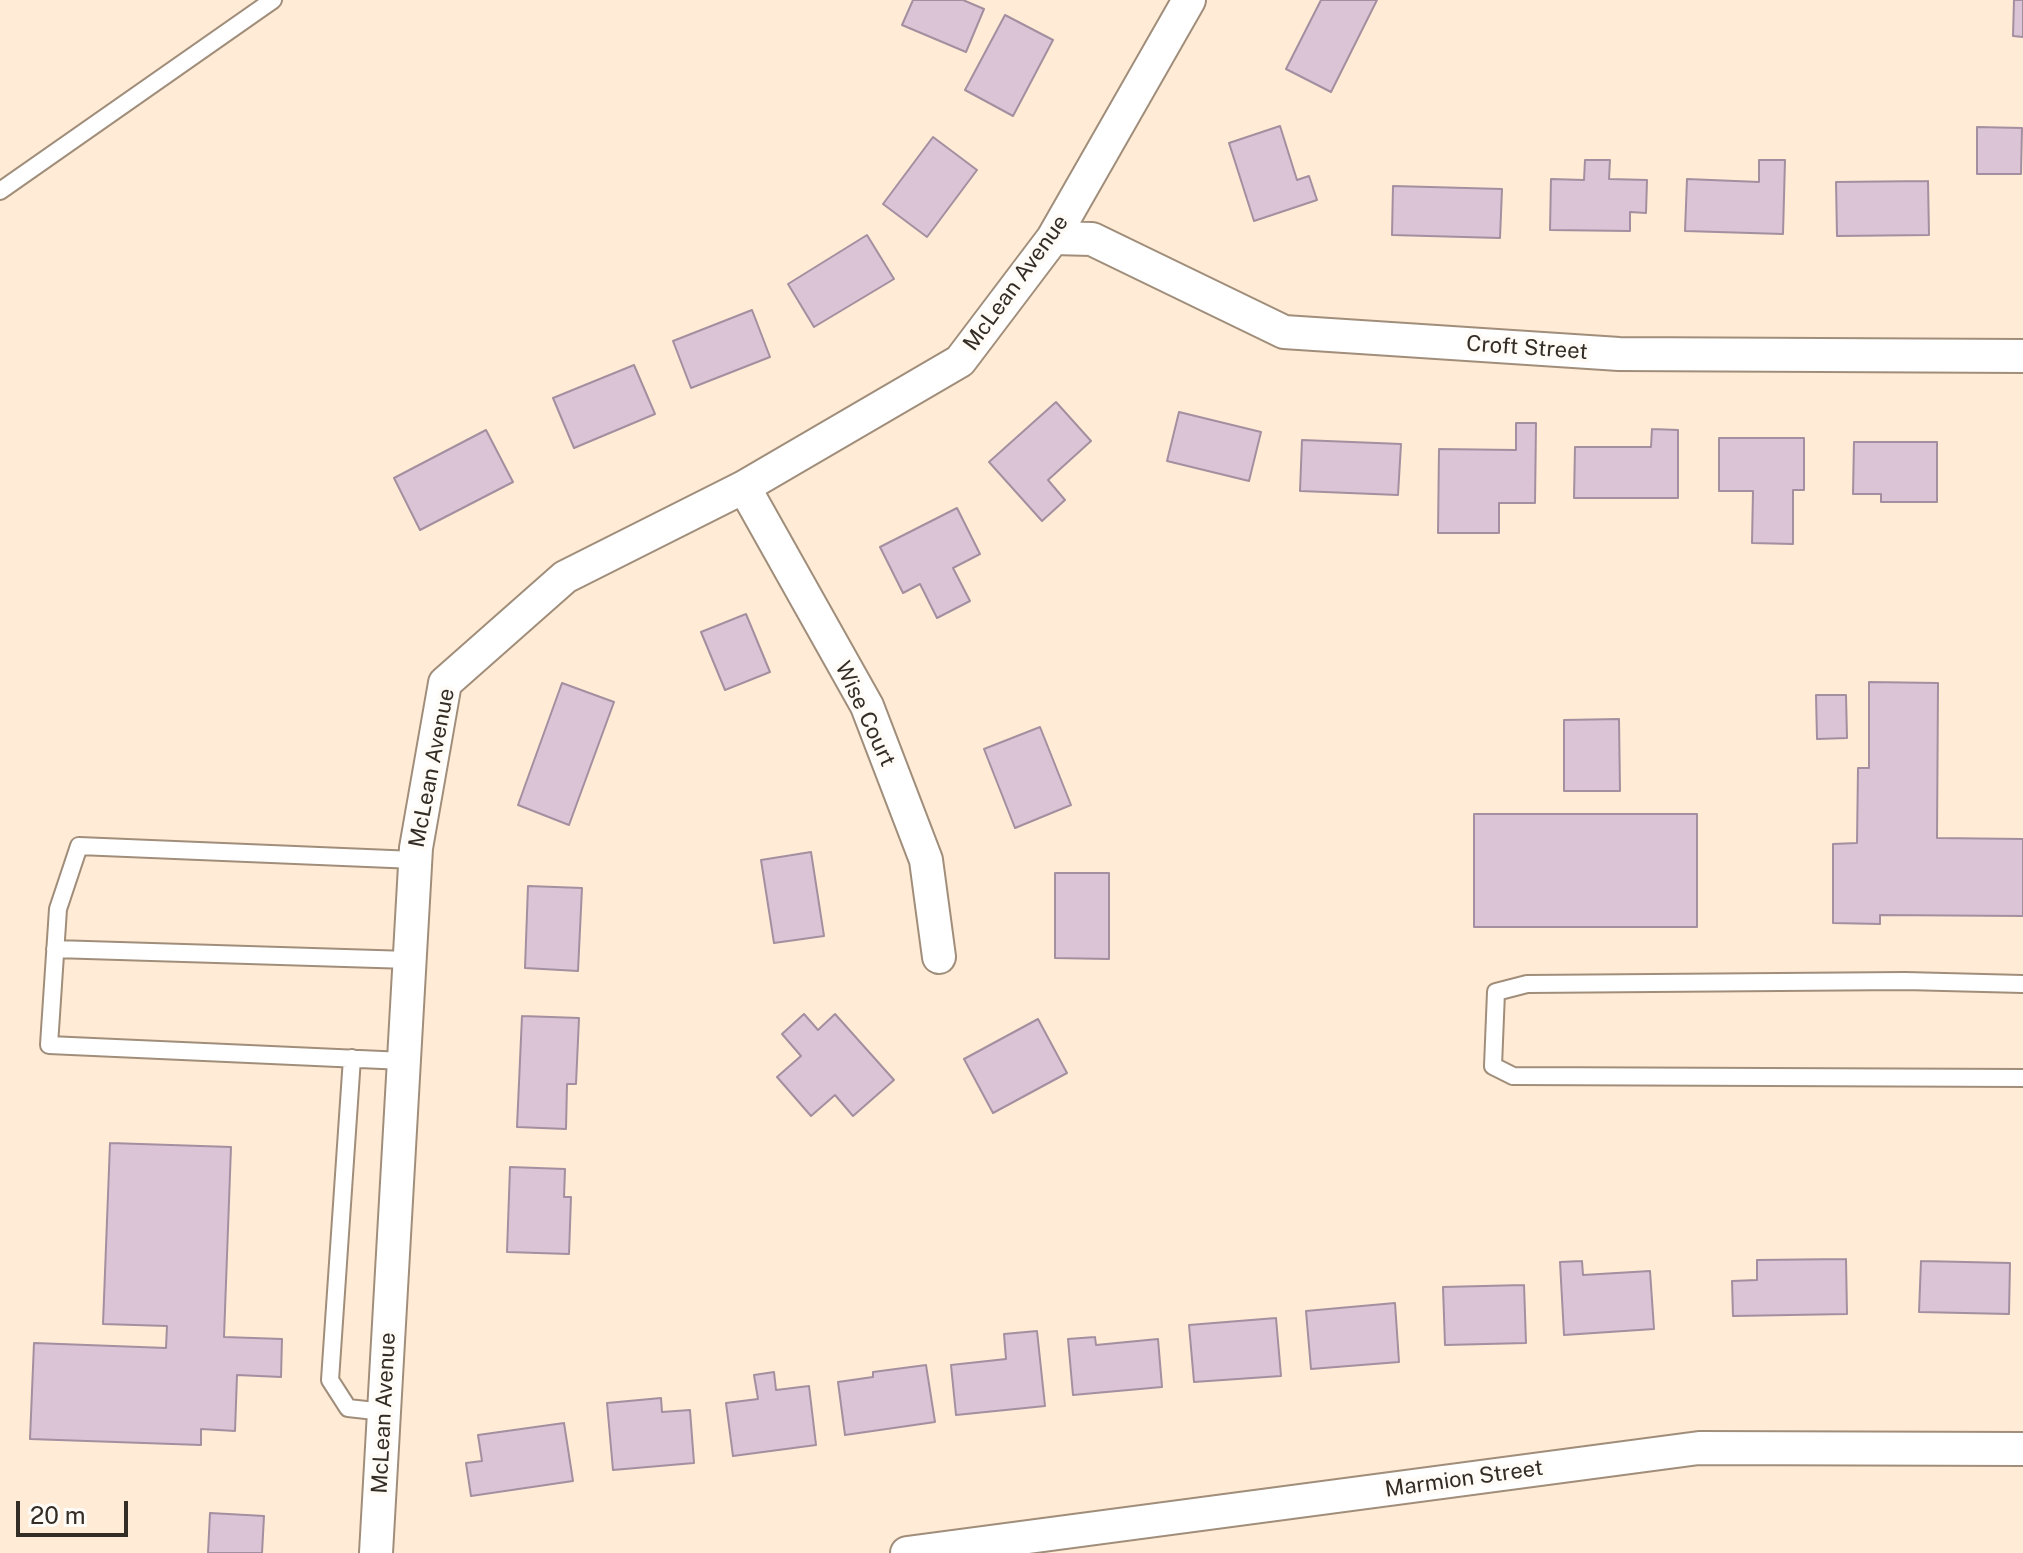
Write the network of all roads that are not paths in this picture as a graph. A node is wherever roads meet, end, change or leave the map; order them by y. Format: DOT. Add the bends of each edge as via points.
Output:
graph roads {
  1 [pos="273,0"];
  2 [pos="1189,0"];
  3 [pos="0,191"];
  4 [pos="1053,238"];
  5 [pos="2023,356"];
  6 [pos="744,487"];
  7 [pos="415,860"];
  8 [pos="55,949"];
  9 [pos="939,957"];
  10 [pos="409,960"];
  11 [pos="2023,984"];
  12 [pos="352,1058"];
  13 [pos="404,1061"];
  14 [pos="2023,1078"];
  15 [pos="384,1412"];
  16 [pos="2023,1449"];
  17 [pos="376,1553"];
  18 [pos="907,1553"];
  1 -- 3 [label="lane"];
  2 -- 4 [label="street, McLean Avenue"];
  4 -- 5 [label="street, Croft Street" via="1092,239 1284,332 1619,354"];
  4 -- 6 [label="street, McLean Avenue" via="960,361"];
  6 -- 7 [label="street, McLean Avenue" via="565,577 445,683"];
  6 -- 9 [label="street, Wise Court" via="867,706 926,860"];
  7 -- 8 [label="lane" via="79,846 58,909"];
  7 -- 10 [label="street, McLean Avenue"];
  8 -- 10 [label="lane"];
  8 -- 12 [label="lane" via="49,1045"];
  10 -- 13 [label="street, McLean Avenue"];
  11 -- 14 [label="lane" via="1527,984 1496,992 1493,1066 1513,1076"];
  12 -- 13 [label="lane"];
  12 -- 15 [label="lane" via="330,1380 348,1408"];
  13 -- 15 [label="street, McLean Avenue"];
  15 -- 17 [label="street, McLean Avenue"];
  16 -- 18 [label="street, Marmion Street" via="1699,1448"];
}
